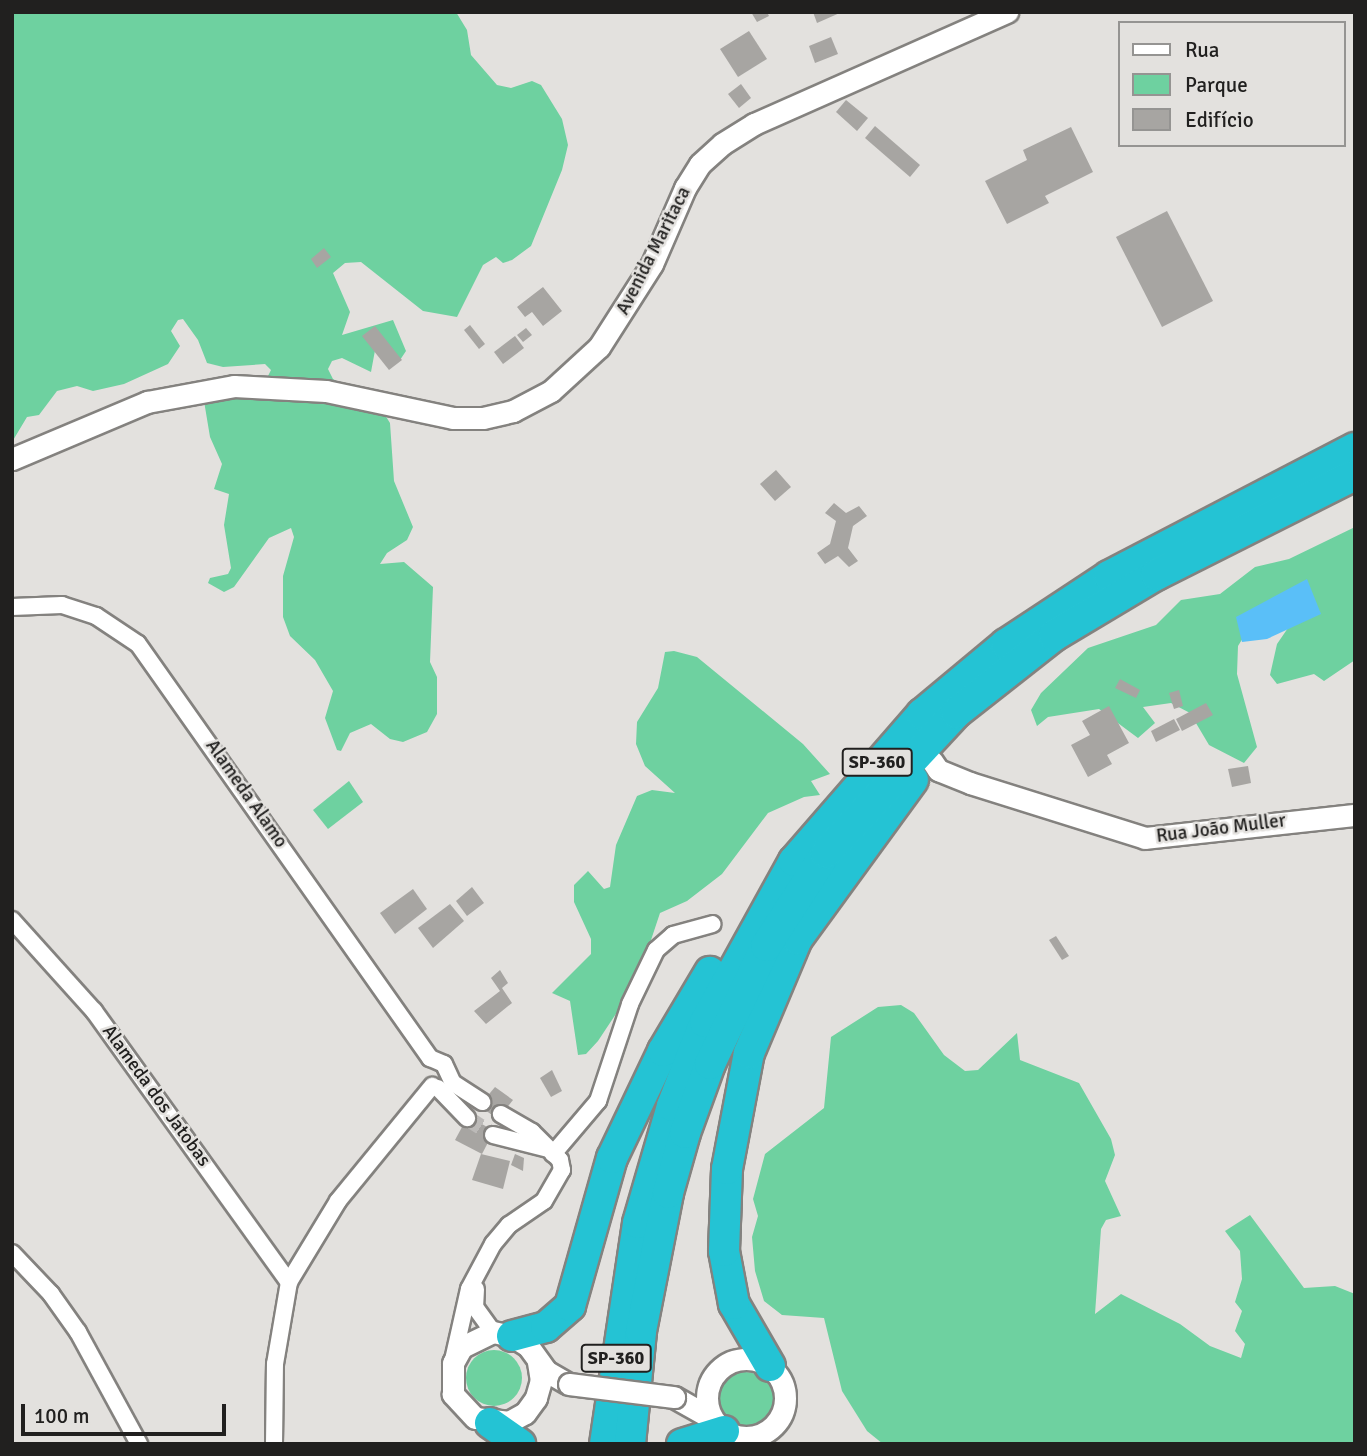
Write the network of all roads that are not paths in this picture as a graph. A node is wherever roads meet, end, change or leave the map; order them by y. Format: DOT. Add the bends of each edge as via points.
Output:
graph roads {
  1 [pos="1007,12"];
  2 [pos="1355,448"];
  3 [pos="12,458"];
  4 [pos="1355,475"];
  5 [pos="1156,575"];
  6 [pos="12,607"];
  7 [pos="922,771"];
  8 [pos="1355,815"];
  9 [pos="794,861"];
  10 [pos="12,920"];
  11 [pos="713,924"];
  12 [pos="441,1086"];
  13 [pos="482,1102"];
  14 [pos="501,1114"];
  15 [pos="467,1118"];
  16 [pos="493,1135"];
  17 [pos="550,1151"];
  18 [pos="12,1253"];
  19 [pos="479,1276"];
  20 [pos="289,1282"];
  21 [pos="503,1334"];
  22 [pos="538,1362"];
  23 [pos="453,1363"];
  24 [pos="770,1366"];
  25 [pos="712,1376"];
  26 [pos="568,1383"];
  27 [pos="536,1398"];
  28 [pos="677,1398"];
  29 [pos="490,1423"];
  30 [pos="776,1424"];
  31 [pos="728,1432"];
  32 [pos="139,1444"];
  33 [pos="274,1444"];
  34 [pos="520,1444"];
  35 [pos="605,1444"];
  36 [pos="630,1444"];
  37 [pos="682,1444"];
  38 [pos="766,1444"];
  1 -- 3 [label="street, Avenida Maritaca" via="754,124 722,144 700,164 685,188 652,264 599,347 551,391 513,411 453,418 326,391 234,386 147,402"];
  2 -- 9 [label="highway, SP-360" via="1109,576 1006,644 913,723"];
  4 -- 5 [label="highway, SP-360"];
  5 -- 7 [label="highway"];
  5 -- 36 [label="highway, SP-360" via="1054,636 956,713 865,807 794,899 729,1021 685,1133 668,1193 641,1331"];
  6 -- 12 [label="street, Alameda Alamo" via="62,605 96,615 138,644 430,1058 426,1069"];
  7 -- 8 [label="street, Rua João Muller" via="1144,838"];
  7 -- 24 [label="highway" via="797,939 774,987 747,1065 727,1169 724,1251 734,1304"];
  9 -- 21 [label="highway" via="722,953 629,1117 612,1158 570,1306 546,1327"];
  9 -- 35 [label="highway, SP-360" via="705,1022 672,1106 638,1223"];
  10 -- 20 [label="street, Alameda dos Jatobas" via="94,1011"];
  11 -- 17 [label="street" via="673,935 656,950 630,1004 598,1101"];
  12 -- 13 [label="street"];
  12 -- 15 [label="street"];
  12 -- 20 [label="street" via="338,1201"];
  14 -- 17 [label="street" via="532,1132"];
  16 -- 17 [label="street"];
  17 -- 19 [label="street" via="562,1170 560,1181 544,1201 509,1225 492,1244"];
  18 -- 32 [label="street" via="51,1294 78,1332"];
  19 -- 21 [label="street" via="475,1307"];
  19 -- 23 [label="street" via="469,1289"];
  20 -- 33 [label="street" via="275,1364"];
  21 -- 22 [label="street" via="528,1346"];
  21 -- 23 [label="street" via="462,1347"];
  22 -- 26 [label="street"];
  22 -- 27 [label="street" via="541,1380"];
  23 -- 29 [label="street" via="450,1379 462,1408"];
  24 -- 25 [label="street" via="739,1359"];
  24 -- 30 [label="street" via="785,1394"];
  25 -- 28 [label="street"];
  25 -- 31 [label="street" via="706,1390"];
  26 -- 27 [label="street"];
  26 -- 28 [label="street, bridge"];
  27 -- 29 [label="street" via="517,1417"];
  28 -- 31 [label="street"];
  29 -- 34 [label="highway"];
  30 -- 31 [label="street" via="752,1437"];
  30 -- 38 [label="street"];
  31 -- 37 [label="highway"];
}
